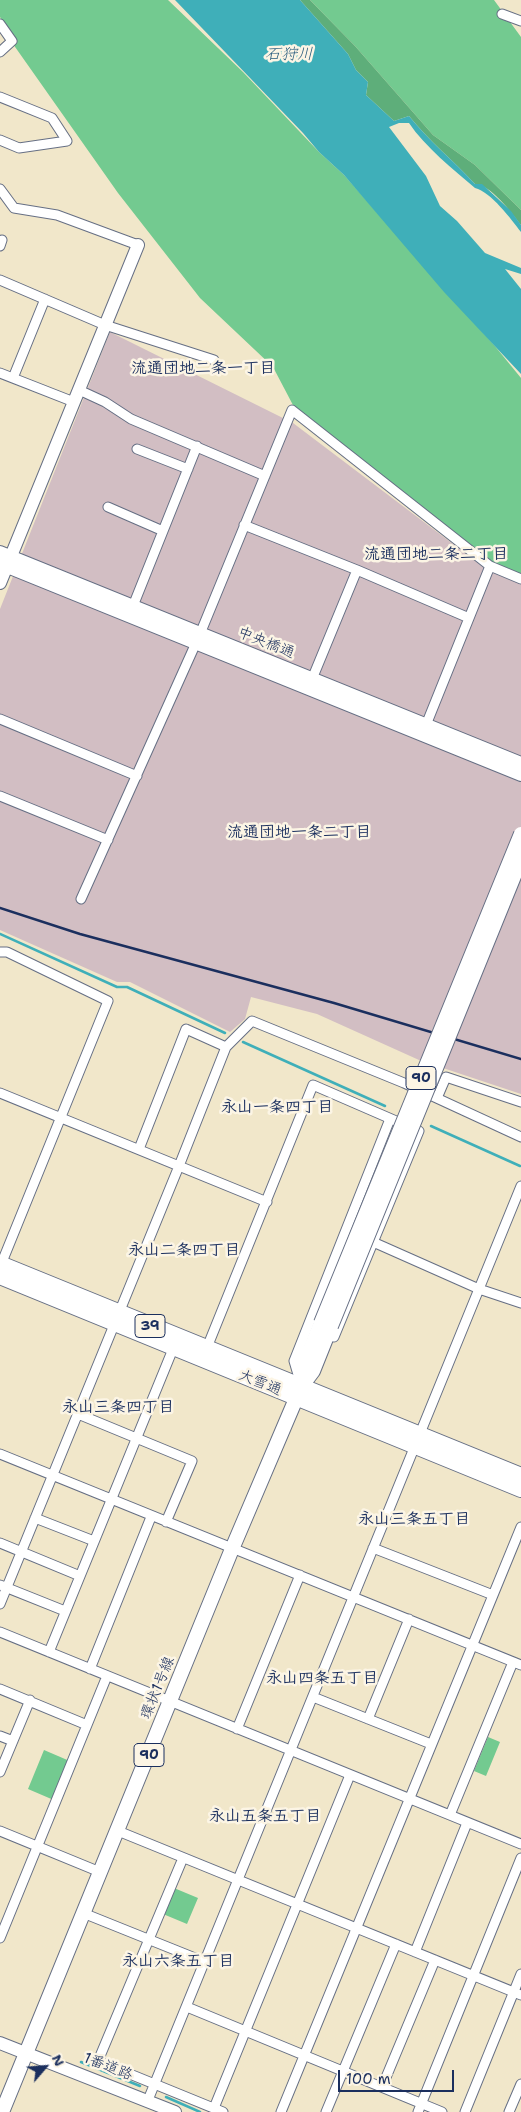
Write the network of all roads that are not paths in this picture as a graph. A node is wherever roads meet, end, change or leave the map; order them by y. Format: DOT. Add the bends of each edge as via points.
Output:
graph roads {
  1 [pos="502,14"];
  2 [pos="521,21"];
  3 [pos="0,24"];
  4 [pos="0,52"];
  5 [pos="0,97"];
  6 [pos="0,140"];
  7 [pos="0,189"];
  8 [pos="138,245"];
  9 [pos="0,280"];
  10 [pos="45,299"];
  11 [pos="105,325"];
  12 [pos="214,360"];
  13 [pos="0,373"];
  14 [pos="14,378"];
  15 [pos="79,390"];
  16 [pos="74,402"];
  17 [pos="198,446"];
  18 [pos="137,449"];
  19 [pos="188,469"];
  20 [pos="265,476"];
  21 [pos="108,507"];
  22 [pos="244,526"];
  23 [pos="163,530"];
  24 [pos="4,560"];
  25 [pos="490,566"];
  26 [pos="357,570"];
  27 [pos="521,578"];
  28 [pos="0,583"];
  29 [pos="131,612"];
  30 [pos="469,618"];
  31 [pos="198,638"];
  32 [pos="310,684"];
  33 [pos="0,719"];
  34 [pos="424,730"];
  35 [pos="521,763"];
  36 [pos="521,775"];
  37 [pos="137,776"];
  38 [pos="0,796"];
  39 [pos="521,834"];
  40 [pos="108,840"];
  41 [pos="521,859"];
  42 [pos="81,899"];
  43 [pos="0,952"];
  44 [pos="226,1048"];
  45 [pos="0,1093"];
  46 [pos="437,1098"];
  47 [pos="521,1102"];
  48 [pos="62,1118"];
  49 [pos="390,1119"];
  50 [pos="521,1137"];
  51 [pos="139,1150"];
  52 [pos="180,1166"];
  53 [pos="521,1186"];
  54 [pos="266,1202"];
  55 [pos="373,1242"];
  56 [pos="0,1268"];
  57 [pos="479,1289"];
  58 [pos="521,1302"];
  59 [pos="116,1318"];
  60 [pos="326,1325"];
  61 [pos="175,1343"];
  62 [pos="205,1354"];
  63 [pos="299,1393"];
  64 [pos="78,1414"];
  65 [pos="137,1438"];
  66 [pos="418,1439"];
  67 [pos="0,1454"];
  68 [pos="52,1476"];
  69 [pos="521,1476"];
  70 [pos="521,1489"];
  71 [pos="111,1500"];
  72 [pos="151,1517"];
  73 [pos="35,1518"];
  74 [pos="166,1522"];
  75 [pos="521,1526"];
  76 [pos="94,1541"];
  77 [pos="0,1544"];
  78 [pos="373,1548"];
  79 [pos="232,1549"];
  80 [pos="21,1552"];
  81 [pos="300,1575"];
  82 [pos="80,1576"];
  83 [pos="3,1586"];
  84 [pos="493,1595"];
  85 [pos="353,1597"];
  86 [pos="0,1604"];
  87 [pos="65,1611"];
  88 [pos="409,1619"];
  89 [pos="0,1632"];
  90 [pos="473,1646"];
  91 [pos="49,1652"];
  92 [pos="517,1664"];
  93 [pos="90,1669"];
  94 [pos="107,1676"];
  95 [pos="0,1689"];
  96 [pos="313,1697"];
  97 [pos="30,1700"];
  98 [pos="170,1702"];
  99 [pos="368,1719"];
  100 [pos="87,1725"];
  101 [pos="237,1729"];
  102 [pos="0,1736"];
  103 [pos="13,1741"];
  104 [pos="431,1744"];
  105 [pos="291,1751"];
  106 [pos="0,1772"];
  107 [pos="350,1775"];
  108 [pos="409,1799"];
  109 [pos="450,1815"];
  110 [pos="467,1822"];
  111 [pos="0,1830"];
  112 [pos="118,1831"];
  113 [pos="521,1844"];
  114 [pos="38,1846"];
  115 [pos="183,1858"];
  116 [pos="521,1858"];
  117 [pos="100,1872"];
  118 [pos="238,1880"];
  119 [pos="298,1904"];
  120 [pos="83,1913"];
  121 [pos="356,1928"];
  122 [pos="0,1938"];
  123 [pos="149,1939"];
  124 [pos="396,1944"];
  125 [pos="415,1952"];
  126 [pos="435,1960"];
  127 [pos="205,1962"];
  128 [pos="521,1974"];
  129 [pos="474,1976"];
  130 [pos="517,1994"];
  131 [pos="187,2007"];
  132 [pos="246,2032"];
  133 [pos="0,2043"];
  134 [pos="26,2053"];
  135 [pos="304,2055"];
  136 [pos="344,2072"];
  137 [pos="521,2084"];
  138 [pos="155,2085"];
  139 [pos="382,2087"];
  140 [pos="148,2104"];
  141 [pos="420,2108"];
  142 [pos="218,2110"];
  143 [pos="2,2112"];
  144 [pos="175,2112"];
  145 [pos="281,2112"];
  146 [pos="326,2112"];
  147 [pos="442,2112"];
  148 [pos="465,2112"];
  149 [pos="509,2112"];
  1 -- 2 [label="street"];
  3 -- 4 [label="street" via="12,41"];
  5 -- 6 [label="street" via="52,118 67,141 19,148"];
  7 -- 8 [label="street" via="14,208 57,215"];
  8 -- 11 [label="street"];
  9 -- 10 [label="street"];
  10 -- 11 [label="street"];
  10 -- 14 [label="street"];
  11 -- 12 [label="street"];
  11 -- 15 [label="street"];
  13 -- 14 [label="street"];
  14 -- 16 [label="street"];
  15 -- 16 [label="street"];
  15 -- 17 [label="street" via="131,419"];
  16 -- 24 [label="street"];
  17 -- 19 [label="street"];
  17 -- 20 [label="street"];
  18 -- 19 [label="street"];
  19 -- 23 [label="street"];
  20 -- 22 [label="street"];
  20 -- 25 [label="street" via="292,410"];
  21 -- 23 [label="street"];
  22 -- 26 [label="street"];
  22 -- 31 [label="street"];
  23 -- 29 [label="street"];
  24 -- 28 [label="street"];
  24 -- 29 [label="street, 中央橋通"];
  25 -- 27 [label="street"];
  25 -- 30 [label="street"];
  26 -- 30 [label="street"];
  26 -- 32 [label="street"];
  29 -- 31 [label="street, 中央橋通"];
  30 -- 34 [label="street"];
  31 -- 32 [label="street, 中央橋通"];
  31 -- 37 [label="street"];
  32 -- 34 [label="street, 中央橋通"];
  33 -- 37 [label="street"];
  34 -- 35 [label="street, 中央橋通"];
  34 -- 36 [label="street, 中央橋通"];
  37 -- 40 [label="street"];
  38 -- 40 [label="street"];
  39 -- 60 [label="main road, 90, bridge"];
  40 -- 42 [label="street"];
  41 -- 60 [label="main road, 90, bridge"];
  43 -- 48 [label="street" via="7,952 108,1001"];
  44 -- 46 [label="street" via="252,1021"];
  44 -- 51 [label="street" via="186,1029"];
  44 -- 52 [label="street"];
  45 -- 48 [label="street"];
  46 -- 47 [label="street" via="446,1077"];
  46 -- 50 [label="street"];
  48 -- 51 [label="street"];
  48 -- 56 [label="street"];
  49 -- 54 [label="street" via="313,1085"];
  49 -- 55 [label="street" via="419,1131"];
  49 -- 63 [label="street" via="294,1362"];
  51 -- 52 [label="street"];
  52 -- 54 [label="street"];
  52 -- 59 [label="street"];
  53 -- 57 [label="street"];
  54 -- 62 [label="street"];
  55 -- 57 [label="street"];
  55 -- 63 [label="street" via="320,1370"];
  56 -- 59 [label="highway, 大雪通 / 39"];
  57 -- 58 [label="street"];
  57 -- 66 [label="street"];
  59 -- 61 [label="highway, 大雪通 / 39"];
  59 -- 64 [label="street"];
  60 -- 63 [label="main road, 環状1号線 / 90" via="303,1367"];
  61 -- 62 [label="highway, 大雪通 / 39"];
  61 -- 65 [label="street"];
  62 -- 63 [label="highway, 大雪通 / 39"];
  63 -- 66 [label="highway, 大雪通 / 39"];
  63 -- 79 [label="main road, 環状1号線 / 90"];
  64 -- 65 [label="street"];
  64 -- 68 [label="street"];
  65 -- 71 [label="street"];
  65 -- 74 [label="street" via="192,1461"];
  66 -- 69 [label="highway, 大雪通 / 39"];
  66 -- 70 [label="highway, 大雪通 / 39"];
  66 -- 78 [label="street"];
  67 -- 68 [label="street"];
  68 -- 71 [label="street"];
  68 -- 73 [label="street"];
  71 -- 72 [label="street"];
  71 -- 76 [label="street"];
  72 -- 74 [label="street"];
  72 -- 93 [label="street"];
  73 -- 76 [label="street"];
  73 -- 80 [label="street"];
  74 -- 79 [label="street"];
  75 -- 84 [label="street"];
  76 -- 82 [label="street"];
  77 -- 80 [label="street"];
  78 -- 84 [label="street"];
  78 -- 85 [label="street"];
  79 -- 81 [label="street"];
  79 -- 98 [label="main road, 環状1号線 / 90"];
  80 -- 82 [label="street"];
  80 -- 83 [label="street"];
  81 -- 85 [label="street"];
  81 -- 101 [label="street"];
  82 -- 87 [label="street"];
  83 -- 86 [label="street"];
  83 -- 87 [label="street"];
  84 -- 90 [label="street"];
  85 -- 88 [label="street"];
  85 -- 96 [label="street"];
  87 -- 91 [label="street"];
  88 -- 90 [label="street"];
  88 -- 99 [label="street"];
  89 -- 91 [label="street"];
  90 -- 92 [label="street"];
  90 -- 104 [label="street"];
  91 -- 93 [label="street"];
  92 -- 109 [label="street"];
  93 -- 94 [label="street"];
  94 -- 98 [label="street"];
  94 -- 100 [label="street"];
  95 -- 97 [label="street"];
  96 -- 99 [label="street"];
  96 -- 105 [label="street"];
  97 -- 100 [label="street"];
  97 -- 103 [label="street"];
  98 -- 101 [label="street"];
  98 -- 112 [label="main road, 環状1号線 / 90"];
  99 -- 104 [label="street"];
  100 -- 114 [label="street"];
  101 -- 105 [label="street"];
  102 -- 103 [label="street"];
  103 -- 106 [label="street"];
  104 -- 108 [label="street"];
  105 -- 107 [label="street"];
  105 -- 118 [label="street"];
  107 -- 108 [label="street"];
  107 -- 119 [label="street"];
  108 -- 109 [label="street"];
  108 -- 121 [label="street"];
  109 -- 110 [label="street"];
  110 -- 113 [label="street"];
  110 -- 125 [label="street"];
  111 -- 114 [label="street"];
  112 -- 115 [label="street"];
  112 -- 117 [label="main road, 環状1号線 / 90"];
  114 -- 117 [label="street"];
  114 -- 122 [label="street"];
  115 -- 118 [label="street"];
  115 -- 123 [label="street"];
  116 -- 129 [label="street"];
  117 -- 120 [label="main road, 環状1号線 / 90"];
  118 -- 119 [label="street"];
  118 -- 127 [label="street"];
  119 -- 121 [label="street"];
  119 -- 132 [label="street"];
  120 -- 123 [label="street"];
  120 -- 134 [label="main road, 環状1号線 / 90"];
  121 -- 124 [label="street"];
  121 -- 135 [label="street"];
  123 -- 127 [label="street"];
  123 -- 138 [label="street" via="98,2061"];
  124 -- 125 [label="street"];
  124 -- 136 [label="street"];
  125 -- 126 [label="street"];
  126 -- 129 [label="street"];
  126 -- 139 [label="street"];
  127 -- 131 [label="street"];
  128 -- 130 [label="street"];
  129 -- 130 [label="street"];
  129 -- 141 [label="street"];
  130 -- 148 [label="street"];
  131 -- 132 [label="street"];
  131 -- 138 [label="street"];
  132 -- 135 [label="street"];
  132 -- 142 [label="street"];
  133 -- 134 [label="street, 1番道路"];
  134 -- 140 [label="street, 1番道路"];
  134 -- 143 [label="main road, 環状1号線 / 90"];
  135 -- 136 [label="street"];
  135 -- 145 [label="street"];
  136 -- 139 [label="street"];
  136 -- 146 [label="street"];
  137 -- 149 [label="street"];
  138 -- 140 [label="street"];
  138 -- 142 [label="street"];
  139 -- 141 [label="street"];
  140 -- 144 [label="street, 1番道路"];
  141 -- 147 [label="street"];
}
